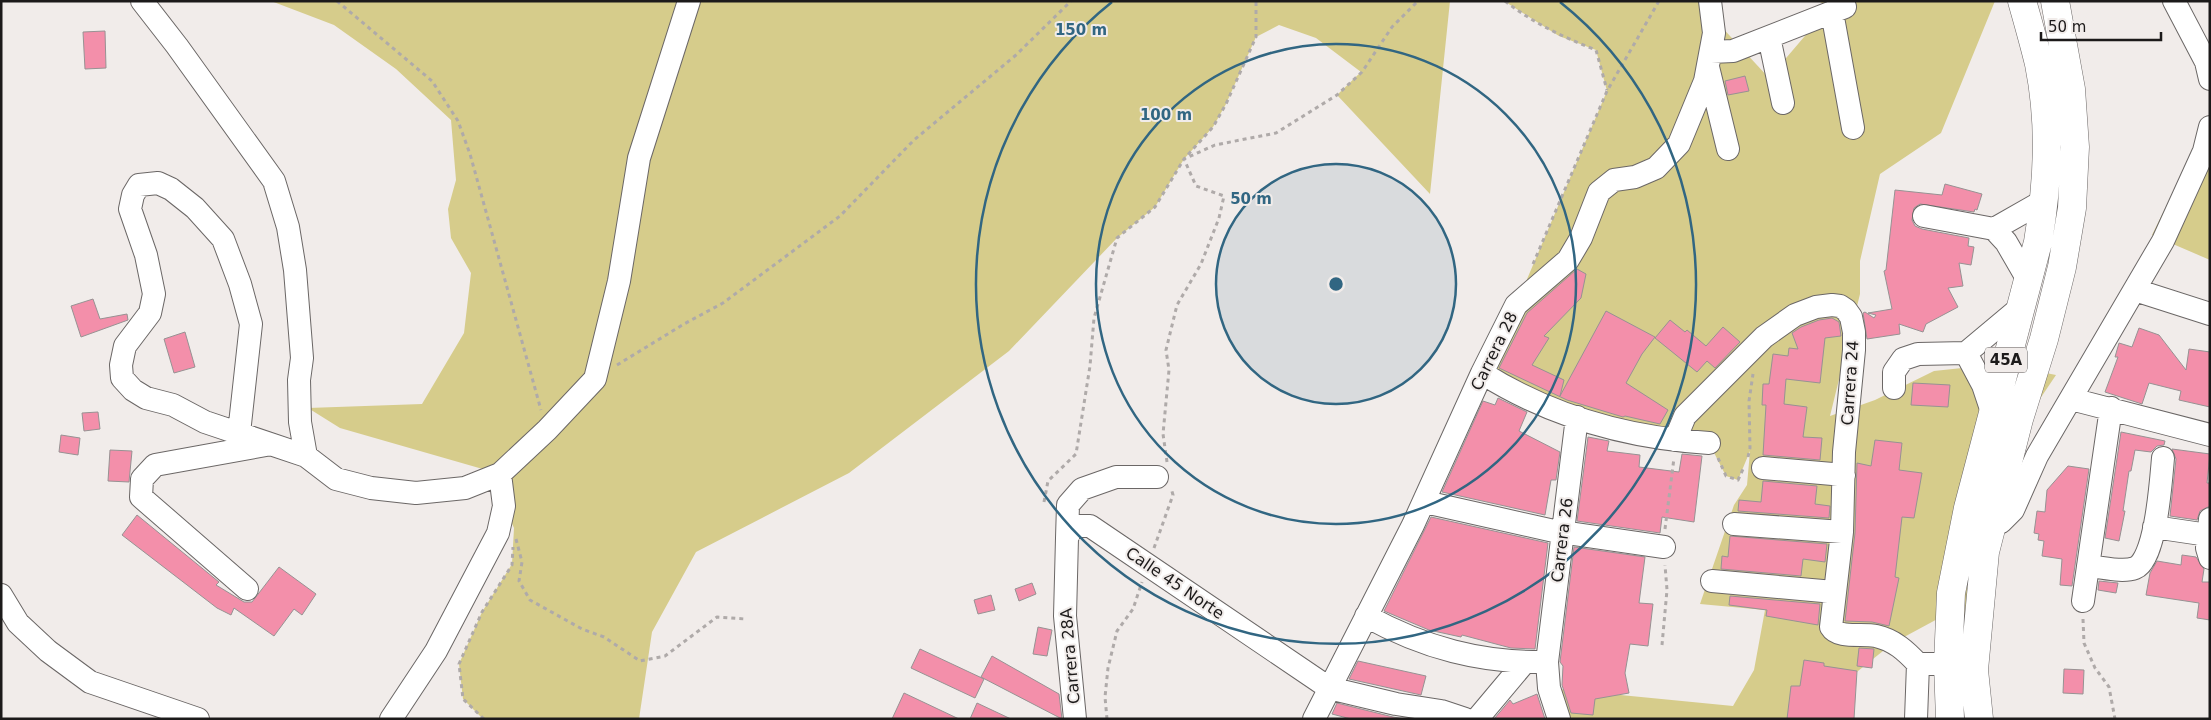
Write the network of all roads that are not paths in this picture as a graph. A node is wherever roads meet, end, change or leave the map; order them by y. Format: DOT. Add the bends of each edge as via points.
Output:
graph roads {
  1 [pos="142,1"];
  2 [pos="689,1"];
  3 [pos="1710,1"];
  4 [pos="2022,1"];
  5 [pos="2055,1"];
  6 [pos="2174,1"];
  7 [pos="1769,37"];
  8 [pos="1709,59"];
  9 [pos="2210,79"];
  10 [pos="1783,103"];
  11 [pos="1853,128"];
  12 [pos="2209,132"];
  13 [pos="1728,149"];
  14 [pos="2045,200"];
  15 [pos="1924,216"];
  16 [pos="1994,229"];
  17 [pos="2028,280"];
  18 [pos="2135,290"];
  19 [pos="2021,307"];
  20 [pos="2210,314"];
  21 [pos="1966,353"];
  22 [pos="1482,373"];
  23 [pos="1894,388"];
  24 [pos="2071,399"];
  25 [pos="2110,408"];
  26 [pos="1992,412"];
  27 [pos="1577,417"];
  28 [pos="239,433"];
  29 [pos="2210,435"];
  30 [pos="1675,440"];
  31 [pos="1709,443"];
  32 [pos="267,444"];
  33 [pos="306,456"];
  34 [pos="2163,458"];
  35 [pos="1763,468"];
  36 [pos="500,474"];
  37 [pos="1844,476"];
  38 [pos="1165,478"];
  39 [pos="1425,502"];
  40 [pos="1734,524"];
  41 [pos="1991,524"];
  42 [pos="2154,527"];
  43 [pos="2209,527"];
  44 [pos="1563,532"];
  45 [pos="1842,532"];
  46 [pos="1067,538"];
  47 [pos="1664,547"];
  48 [pos="2210,558"];
  49 [pos="2088,566"];
  50 [pos="1712,580"];
  51 [pos="247,589"];
  52 [pos="1834,592"];
  53 [pos="1,595"];
  54 [pos="2083,601"];
  55 [pos="1366,616"];
  56 [pos="1547,662"];
  57 [pos="1524,663"];
  58 [pos="1918,664"];
  59 [pos="1948,664"];
  60 [pos="1329,688"];
  61 [pos="198,719"];
  62 [pos="391,719"];
  63 [pos="1075,719"];
  64 [pos="1314,719"];
  65 [pos="1465,719"];
  66 [pos="1477,719"];
  67 [pos="1559,719"];
  68 [pos="1916,719"];
  69 [pos="1950,719"];
  70 [pos="1979,719"];
  1 -- 33 [label="street" via="274,181 288,227 295,270 302,358 300,422"];
  2 -- 36 [label="street" via="639,158 619,281 595,379"];
  3 -- 8 [label="street, Carrera 28" via="1714,33"];
  4 -- 14 [label="highway, 45A" via="2045,107 2048,155"];
  5 -- 41 [label="highway, 45A" via="2071,89 2075,147 2072,208 2062,267 2044,339"];
  6 -- 9 [label="street" via="2206,62"];
  7 -- 8 [label="street"];
  7 -- 10 [label="street"];
  7 -- 11 [label="street" via="1838,10"];
  8 -- 13 [label="street"];
  8 -- 22 [label="street, Carrera 28" via="1705,81 1679,144 1656,168 1635,177 1614,180 1599,192 1581,238 1568,260 1516,305"];
  12 -- 18 [label="street" via="2204,152 2163,241"];
  14 -- 16 [label="street"];
  14 -- 17 [label="highway, 45A"];
  15 -- 16 [label="street"];
  16 -- 17 [label="street" via="2006,242"];
  17 -- 19 [label="highway, 45A"];
  18 -- 20 [label="street"];
  18 -- 24 [label="street"];
  19 -- 21 [label="street"];
  19 -- 26 [label="highway, 45A"];
  21 -- 23 [label="street" via="1918,354 1903,359 1894,372"];
  21 -- 26 [label="street" via="1984,385"];
  22 -- 27 [label="street" via="1532,400"];
  22 -- 39 [label="street, Carrera 28"];
  24 -- 25 [label="street"];
  24 -- 41 [label="street" via="2037,456 2013,510 2001,522"];
  25 -- 29 [label="street"];
  25 -- 49 [label="street"];
  26 -- 59 [label="highway, 45A" via="1951,593"];
  27 -- 30 [label="street" via="1628,432"];
  27 -- 44 [label="street, Carrera 26"];
  28 -- 28 [label="street" via="191,416 173,405 146,398 122,378 125,346 150,313 154,294 146,255 130,209 139,185 158,183 171,189 195,208 223,239 251,324"];
  28 -- 32 [label="street"];
  30 -- 31 [label="street"];
  30 -- 37 [label="street, Carrera 24" via="1685,416 1764,337 1795,315 1816,307 1840,306 1851,317 1854,332"];
  32 -- 33 [label="street"];
  32 -- 51 [label="street" via="155,465 142,479 141,497"];
  33 -- 36 [label="street" via="336,480 416,493 465,488"];
  34 -- 42 [label="street"];
  35 -- 37 [label="street"];
  36 -- 62 [label="street" via="506,531 436,651"];
  37 -- 45 [label="street, Carrera 24"];
  38 -- 46 [label="street" via="1116,477 1082,489 1068,505"];
  39 -- 44 [label="street"];
  39 -- 55 [label="street, Carrera 28"];
  40 -- 45 [label="street"];
  41 -- 70 [label="highway, 45A" via="1985,552 1974,670"];
  42 -- 43 [label="street"];
  42 -- 49 [label="street" via="2144,563 2134,568"];
  43 -- 48 [label="street" via="2207,556"];
  44 -- 47 [label="street"];
  44 -- 56 [label="street, Carrera 26"];
  45 -- 52 [label="street, Carrera 24"];
  46 -- 60 [label="street, Calle 45 Norte" via="1071,530 1090,526"];
  46 -- 63 [label="street, Carrera 28A" via="1065,593"];
  49 -- 54 [label="street"];
  50 -- 52 [label="street"];
  52 -- 58 [label="street, Carrera 24" via="1831,627 1836,632 1876,636 1907,651"];
  53 -- 61 [label="street" via="18,623 48,651 90,682"];
  55 -- 57 [label="street" via="1442,650 1469,657"];
  55 -- 60 [label="street, Carrera 28"];
  56 -- 57 [label="street"];
  56 -- 67 [label="street, Carrera 26"];
  57 -- 66 [label="street"];
  58 -- 59 [label="street"];
  58 -- 68 [label="street"];
  59 -- 69 [label="highway, 45A"];
  60 -- 64 [label="street, Carrera 28"];
  60 -- 65 [label="street"];
}
